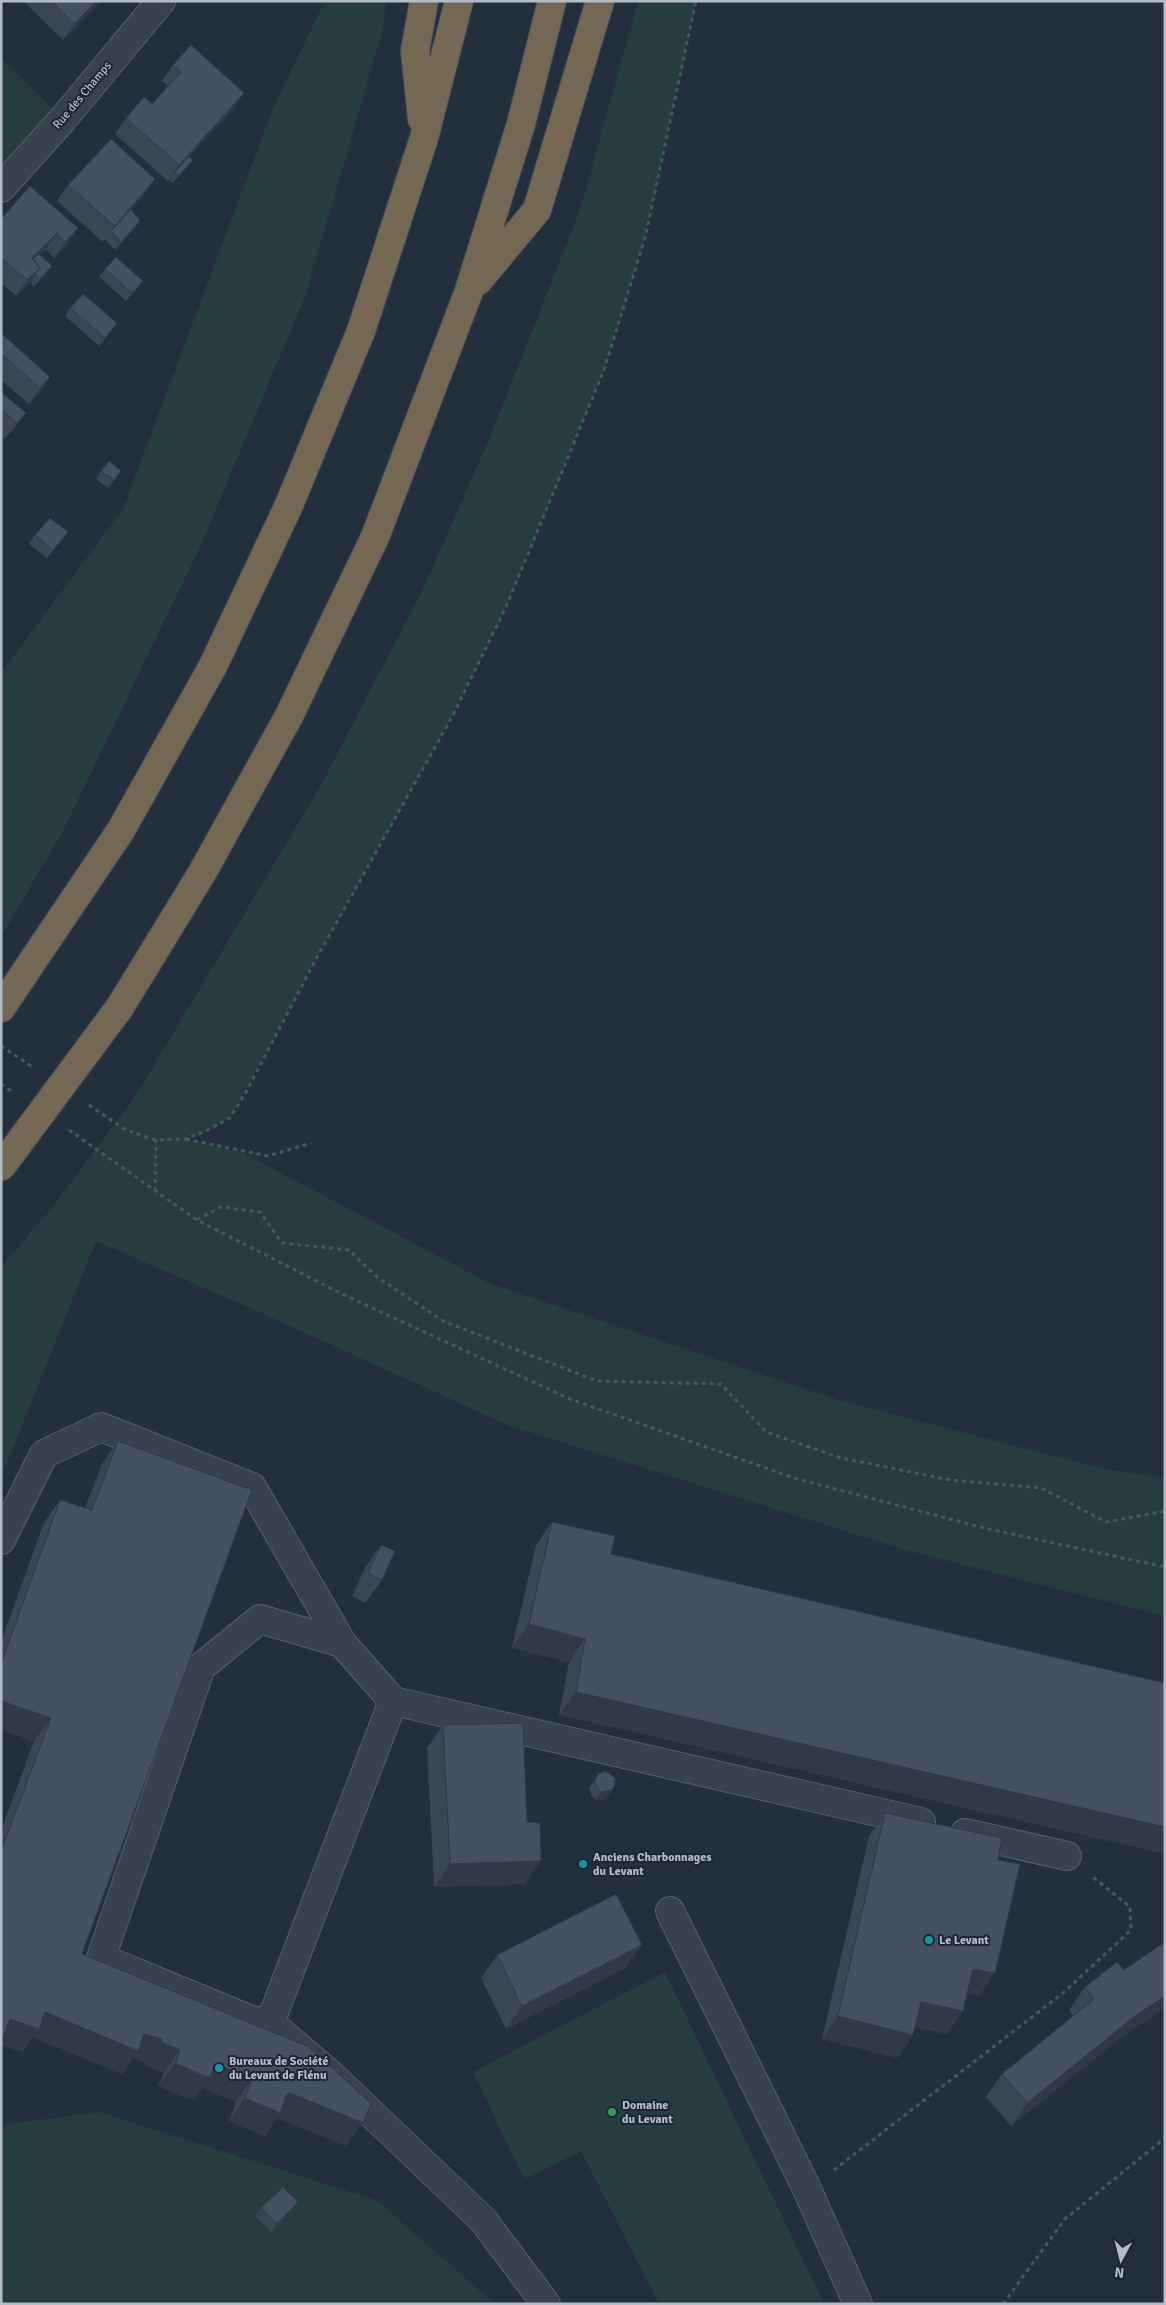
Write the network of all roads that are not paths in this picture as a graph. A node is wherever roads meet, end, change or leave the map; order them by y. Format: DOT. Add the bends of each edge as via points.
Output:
graph roads {
  1 [pos="161,1"];
  2 [pos="424,1"];
  3 [pos="459,1"];
  4 [pos="552,1"];
  5 [pos="600,1"];
  6 [pos="424,138"];
  7 [pos="1,188"];
  8 [pos="469,291"];
  9 [pos="1,1008"];
  10 [pos="1,1167"];
  11 [pos="1,1540"];
  12 [pos="342,1643"];
  13 [pos="393,1701"];
  14 [pos="1067,1856"];
  15 [pos="670,1911"];
  16 [pos="270,2023"];
  17 [pos="546,2304"];
  18 [pos="858,2304"];
  1 -- 7 [label="street, Rue des Champs"];
  2 -- 6 [label="highway" via="415,51"];
  3 -- 6 [label="highway"];
  4 -- 8 [label="highway" via="521,124"];
  5 -- 8 [label="highway" via="537,210"];
  6 -- 9 [label="highway" via="361,331 289,504 213,666 121,830"];
  8 -- 10 [label="highway, bridge" via="375,537 289,716 202,874 120,1007"];
  11 -- 12 [label="street" via="44,1454 101,1427 252,1487"];
  12 -- 13 [label="street"];
  12 -- 16 [label="street" via="260,1619 201,1667 101,1958 250,2020"];
  13 -- 14 [label="street"];
  13 -- 16 [label="street"];
  15 -- 18 [label="street" via="807,2190"];
  16 -- 17 [label="street" via="330,2074 483,2220"];
}
